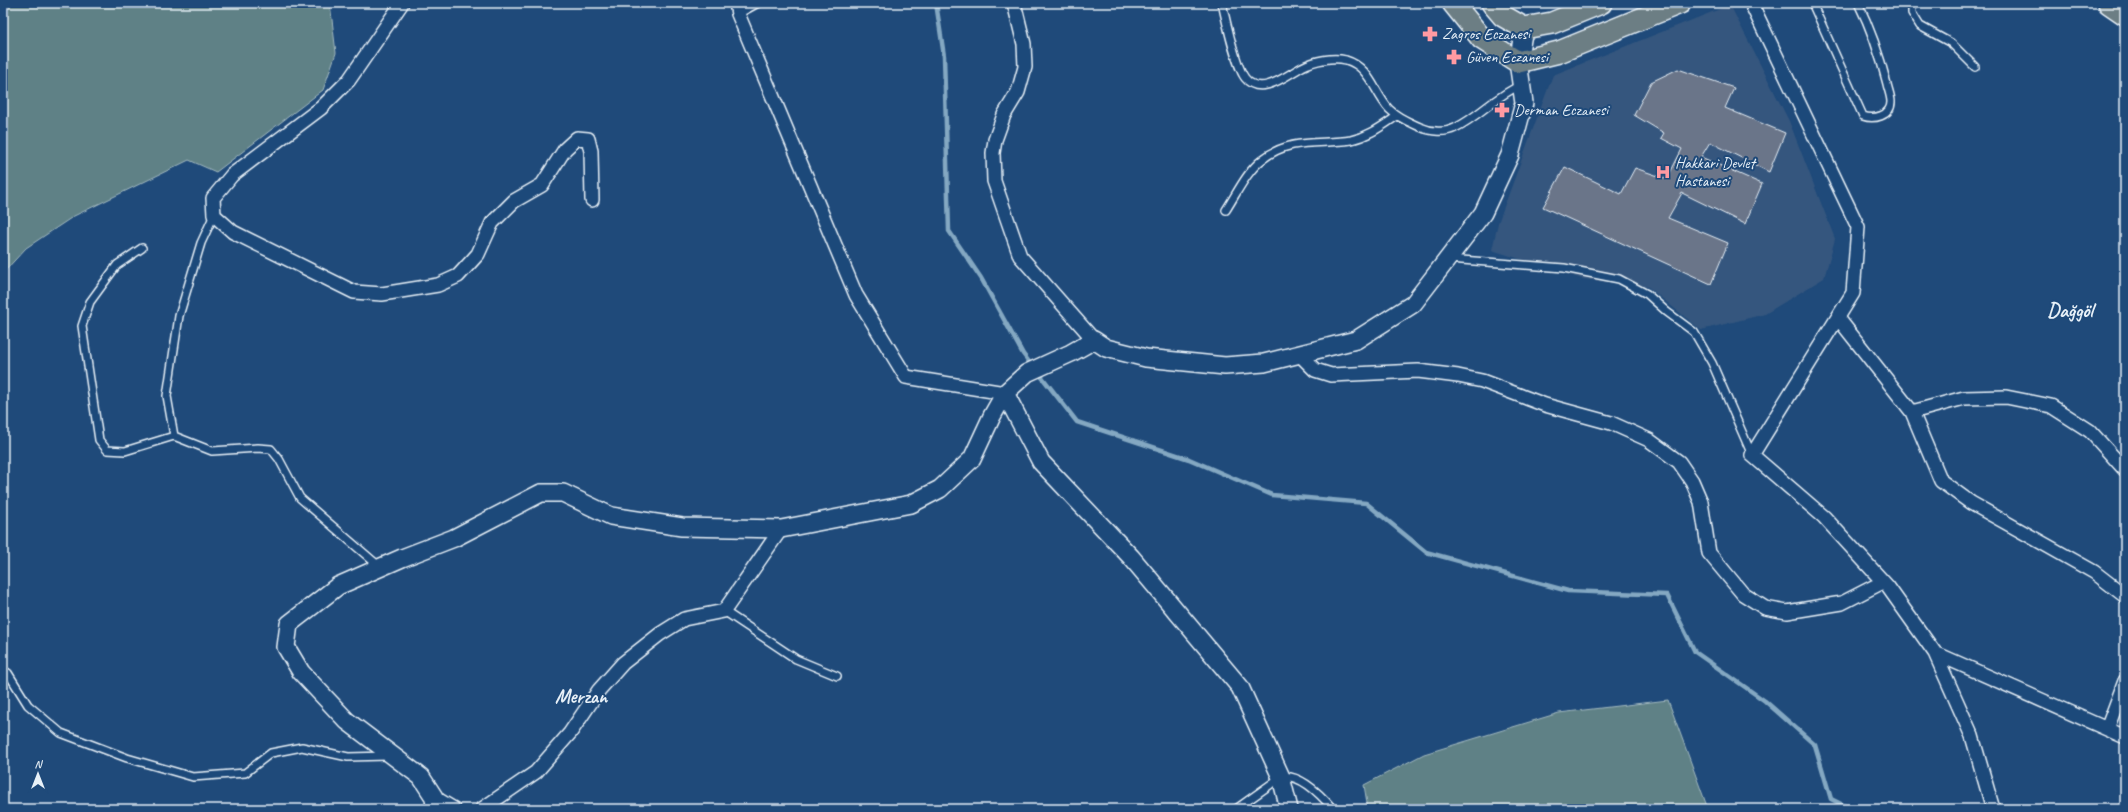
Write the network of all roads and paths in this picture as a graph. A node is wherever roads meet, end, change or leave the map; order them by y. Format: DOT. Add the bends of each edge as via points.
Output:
graph roads {
  1 [pos="402,3"];
  2 [pos="758,3"];
  3 [pos="1014,3"];
  4 [pos="1222,3"];
  5 [pos="1454,3"];
  6 [pos="1492,3"];
  7 [pos="1600,3"];
  8 [pos="1680,3"];
  9 [pos="1751,3"];
  10 [pos="1812,3"];
  11 [pos="1858,3"];
  12 [pos="1912,3"];
  13 [pos="2109,3"];
  14 [pos="737,8"];
  15 [pos="2125,14"];
  16 [pos="1524,28"];
  17 [pos="1518,62"];
  18 [pos="1975,67"];
  19 [pos="1521,85"];
  20 [pos="1397,116"];
  21 [pos="592,200"];
  22 [pos="1226,210"];
  23 [pos="214,215"];
  24 [pos="142,248"];
  25 [pos="1448,259"];
  26 [pos="1838,318"];
  27 [pos="1094,340"];
  28 [pos="1301,356"];
  29 [pos="1005,393"];
  30 [pos="1912,412"];
  31 [pos="174,436"];
  32 [pos="1752,455"];
  33 [pos="2125,470"];
  34 [pos="781,528"];
  35 [pos="380,567"];
  36 [pos="1883,582"];
  37 [pos="2125,596"];
  38 [pos="724,611"];
  39 [pos="1935,653"];
  40 [pos="3,670"];
  41 [pos="837,676"];
  42 [pos="2125,681"];
  43 [pos="2107,729"];
  44 [pos="2125,737"];
  45 [pos="394,756"];
  46 [pos="1281,777"];
  47 [pos="435,803"];
  48 [pos="454,809"];
  49 [pos="482,809"];
  50 [pos="1236,809"];
  51 [pos="1289,809"];
  52 [pos="1333,809"];
  53 [pos="1992,809"];
  1 -- 23 [label="street" via="349,80 321,108 232,175 213,198"];
  2 -- 14 [label="lane"];
  3 -- 27 [label="street" via="1024,44 1025,67 1018,92 1004,115 995,140 992,153 994,181 1020,256"];
  4 -- 20 [label="lane" via="1240,68 1248,81 1258,85 1272,84 1311,63 1329,59 1345,60 1362,69 1386,105"];
  5 -- 17 [label="main road" via="1482,39"];
  6 -- 16 [label="main road" via="1502,16"];
  7 -- 16 [label="main road" via="1552,23"];
  8 -- 17 [label="main road" via="1559,52"];
  9 -- 26 [label="street" via="1858,227 1853,293"];
  10 -- 11 [label="lane" via="1863,116 1875,118 1886,112 1891,101 1884,69 1868,22"];
  12 -- 18 [label="lane" via="1912,13 1920,26 1950,42"];
  13 -- 15 [label="main road"];
  14 -- 29 [label="street" via="856,295 906,377"];
  16 -- 17 [label="street"];
  17 -- 19 [label="street"];
  19 -- 20 [label="lane" via="1505,92 1455,128 1447,130 1426,130"];
  19 -- 25 [label="street" via="1524,103 1510,155 1483,213"];
  20 -- 22 [label="lane" via="1361,137 1305,142 1272,153 1255,166"];
  21 -- 23 [label="street" via="588,139 577,138 565,149 542,185 514,201 492,223 478,254 458,276 438,285 382,294 354,292 233,232"];
  23 -- 31 [label="lane" via="201,243 179,316 166,396"];
  24 -- 31 [label="lane" via="117,265 90,302 82,326 99,440 107,450 125,451"];
  25 -- 28 [label="street" via="1413,304 1356,340"];
  25 -- 32 [label="lane" via="1564,268 1618,279 1647,294 1694,332 1715,370"];
  26 -- 30 [label="street"];
  26 -- 32 [label="street"];
  27 -- 28 [label="street" via="1106,348 1146,358 1225,366 1264,363"];
  27 -- 29 [label="street" via="1027,373"];
  28 -- 36 [label="street" via="1315,370 1331,375 1418,371 1476,380 1545,405 1611,423 1648,440 1679,462 1692,481 1701,502 1709,553 1742,594 1765,608 1787,612 1842,603"];
  29 -- 34 [label="street" via="972,459 940,489 911,504"];
  29 -- 46 [label="street" via="1041,462 1131,557 1240,687"];
  30 -- 33 [label="street" via="1964,398 2006,397 2051,406 2090,431"];
  30 -- 37 [label="street" via="1941,481 1971,503 2094,572"];
  31 -- 35 [label="lane" via="212,451 272,449 300,498"];
  32 -- 36 [label="street" via="1824,517"];
  34 -- 35 [label="street" via="682,527 611,516 563,493 541,493 454,538"];
  34 -- 38 [label="street"];
  35 -- 45 [label="street" via="338,586 289,624 286,647 301,672 347,721"];
  36 -- 39 [label="street"];
  38 -- 41 [label="lane" via="796,658"];
  38 -- 49 [label="street" via="684,619 623,663 598,690 570,733 536,772"];
  39 -- 43 [label="street"];
  39 -- 53 [label="street" via="1972,736"];
  40 -- 45 [label="lane" via="8,673 28,705 61,733 127,758 193,777 245,773 271,753 302,747 348,757"];
  42 -- 43 [label="street"];
  43 -- 44 [label="street"];
  45 -- 47 [label="street" via="421,777"];
  46 -- 50 [label="lane"];
  46 -- 51 [label="street"];
  46 -- 52 [label="lane" via="1295,777"];
  47 -- 48 [label="street"];
}
